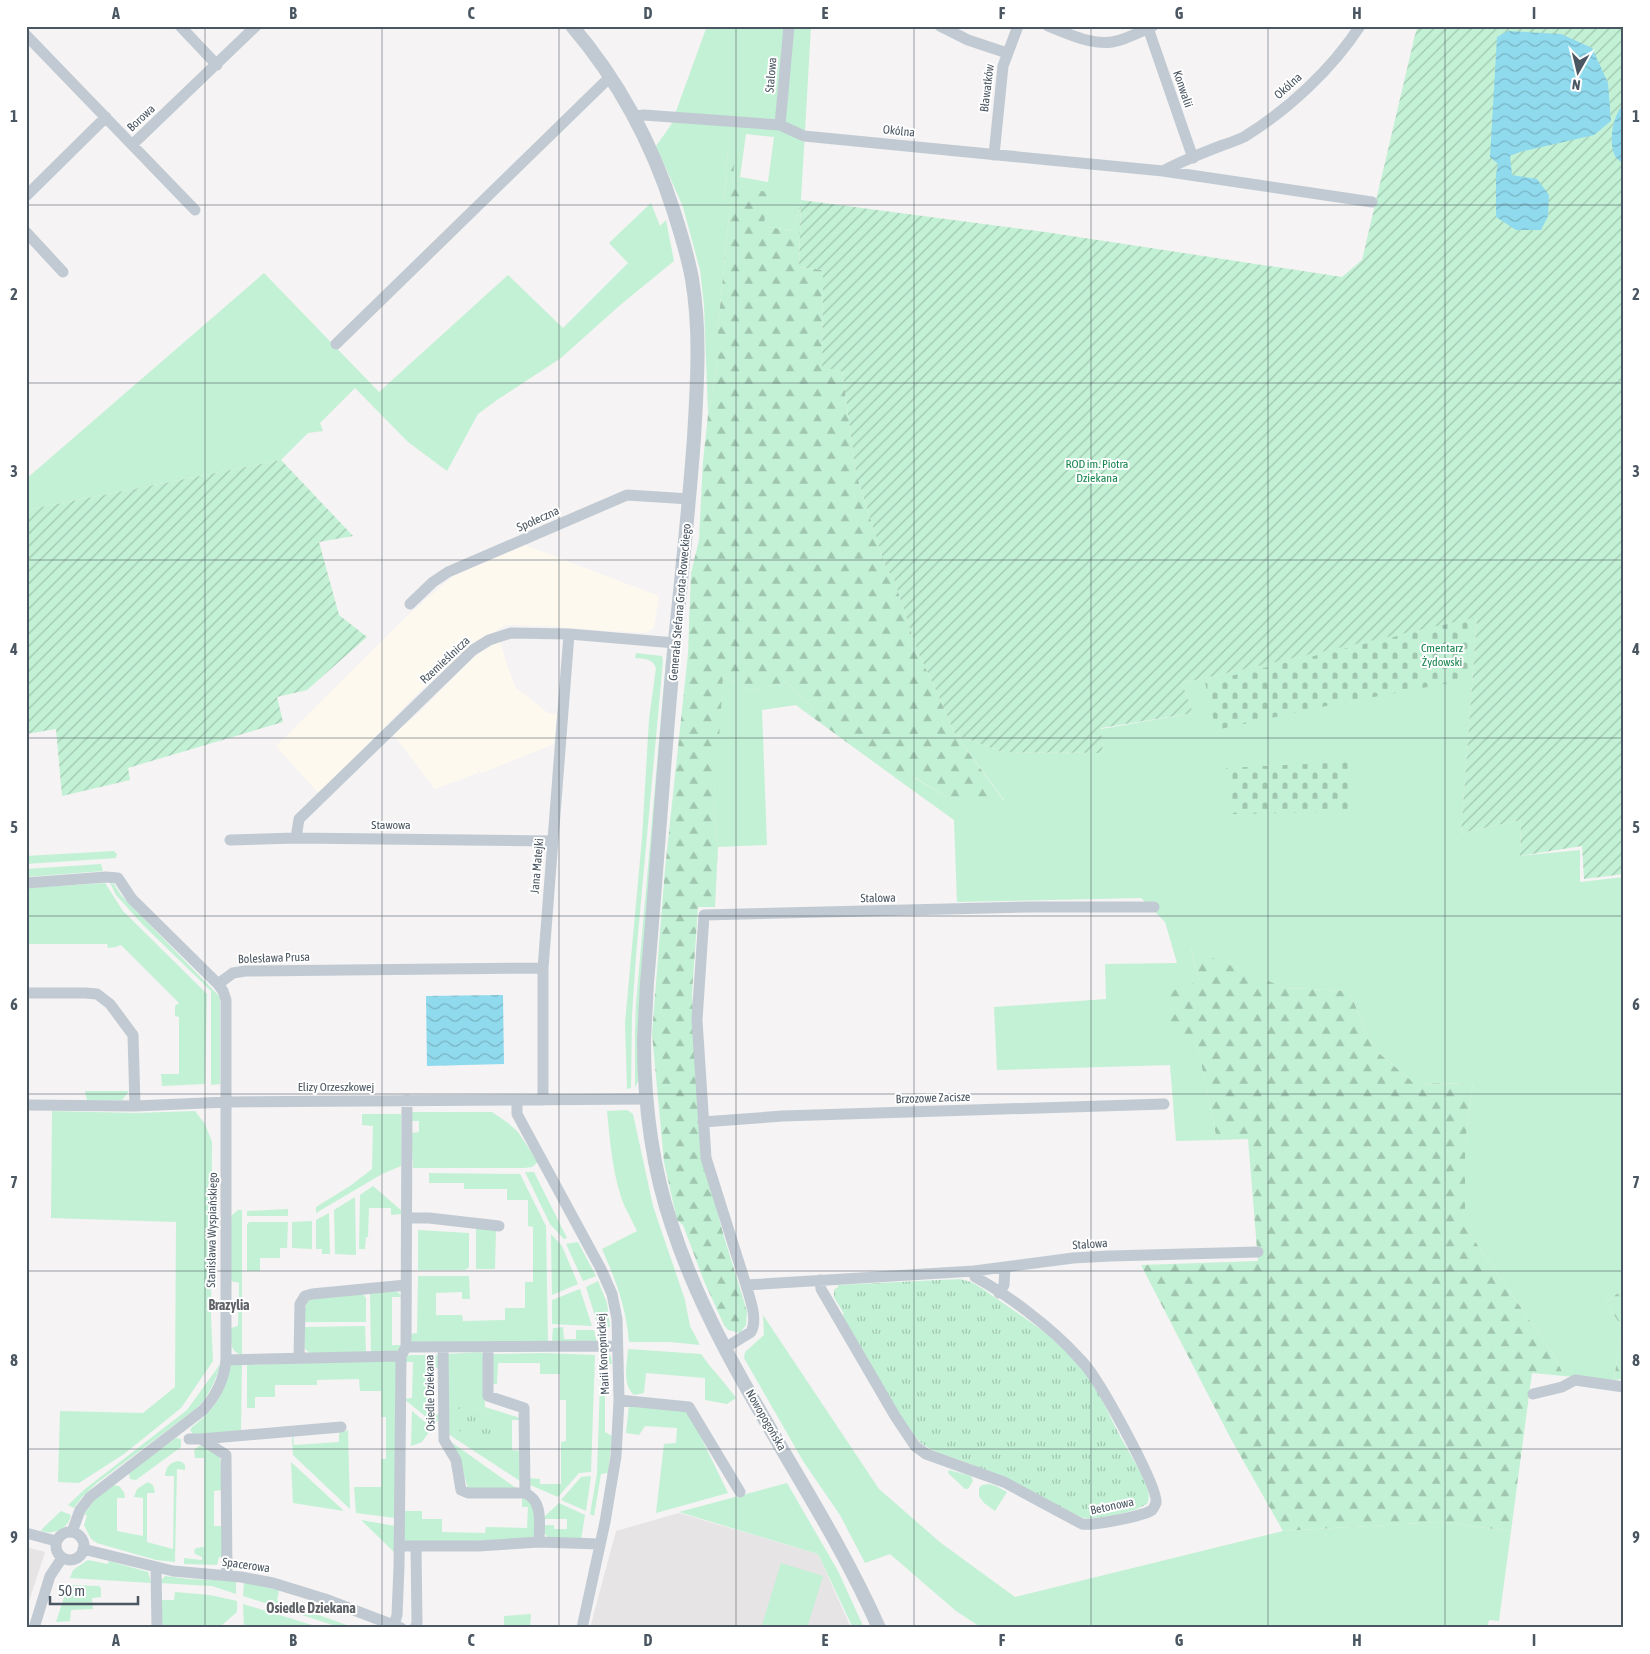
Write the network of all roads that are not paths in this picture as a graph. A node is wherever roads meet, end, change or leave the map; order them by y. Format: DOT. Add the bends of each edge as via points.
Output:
graph roads {
  1 [pos="180,26"];
  2 [pos="256,26"];
  3 [pos="789,26"];
  4 [pos="940,26"];
  5 [pos="1018,26"];
  6 [pos="1048,26"];
  7 [pos="1360,26"];
  8 [pos="1150,27"];
  9 [pos="579,29"];
  10 [pos="26,35"];
  11 [pos="1007,53"];
  12 [pos="217,65"];
  13 [pos="611,76"];
  14 [pos="635,116"];
  15 [pos="106,117"];
  16 [pos="780,125"];
  17 [pos="133,144"];
  18 [pos="994,154"];
  19 [pos="1192,158"];
  20 [pos="1163,171"];
  21 [pos="26,196"];
  22 [pos="1372,202"];
  23 [pos="195,210"];
  24 [pos="26,232"];
  25 [pos="64,272"];
  26 [pos="336,344"];
  27 [pos="690,499"];
  28 [pos="410,604"];
  29 [pos="569,634"];
  30 [pos="675,643"];
  31 [pos="296,838"];
  32 [pos="230,840"];
  33 [pos="552,841"];
  34 [pos="26,882"];
  35 [pos="1154,907"];
  36 [pos="542,968"];
  37 [pos="218,984"];
  38 [pos="26,992"];
  39 [pos="647,1099"];
  40 [pos="407,1100"];
  41 [pos="517,1100"];
  42 [pos="542,1100"];
  43 [pos="227,1102"];
  44 [pos="1164,1104"];
  45 [pos="26,1105"];
  46 [pos="135,1106"];
  47 [pos="703,1122"];
  48 [pos="666,1206"];
  49 [pos="406,1218"];
  50 [pos="499,1226"];
  51 [pos="1258,1252"];
  52 [pos="1005,1267"];
  53 [pos="974,1271"];
  54 [pos="820,1280"];
  55 [pos="406,1285"];
  56 [pos="746,1285"];
  57 [pos="999,1293"];
  58 [pos="617,1346"];
  59 [pos="443,1347"];
  60 [pos="488,1347"];
  61 [pos="725,1348"];
  62 [pos="403,1352"];
  63 [pos="299,1358"];
  64 [pos="226,1360"];
  65 [pos="1624,1387"];
  66 [pos="1533,1394"];
  67 [pos="619,1400"];
  68 [pos="341,1427"];
  69 [pos="189,1439"];
  70 [pos="201,1439"];
  71 [pos="740,1492"];
  72 [pos="525,1493"];
  73 [pos="72,1532"];
  74 [pos="26,1533"];
  75 [pos="56,1542"];
  76 [pos="539,1542"];
  77 [pos="600,1544"];
  78 [pos="400,1546"];
  79 [pos="416,1546"];
  80 [pos="83,1549"];
  81 [pos="62,1558"];
  82 [pos="156,1568"];
  83 [pos="227,1575"];
  84 [pos="398,1627"];
  85 [pos="34,1628"];
  86 [pos="157,1628"];
  87 [pos="415,1628"];
  88 [pos="582,1628"];
  89 [pos="879,1628"];
  1 -- 12 [label="street"];
  2 -- 12 [label="street, Borowa"];
  3 -- 16 [label="street, Stalowa"];
  4 -- 11 [label="street" via="968,40"];
  5 -- 11 [label="street, Bławatków"];
  6 -- 8 [label="street" via="1078,38 1101,42 1114,42"];
  7 -- 19 [label="street, Okólna" via="1306,90 1278,113 1243,137"];
  8 -- 19 [label="street, Konwalii"];
  9 -- 13 [label="street, Generała Stefana Grota-Roweckiego"];
  10 -- 15 [label="street, Borowa"];
  11 -- 18 [label="street, Bławatków"];
  12 -- 17 [label="street, Borowa"];
  13 -- 14 [label="street, Generała Stefana Grota-Roweckiego"];
  13 -- 26 [label="street"];
  14 -- 16 [label="street, Okólna"];
  14 -- 27 [label="street, Generała Stefana Grota-Roweckiego" via="664,180 692,280 698,368"];
  15 -- 17 [label="street, Borowa"];
  15 -- 21 [label="street"];
  16 -- 18 [label="street, Okólna" via="804,136"];
  17 -- 23 [label="street"];
  18 -- 20 [label="street, Okólna"];
  19 -- 20 [label="street, Okólna"];
  20 -- 22 [label="street, Okólna"];
  24 -- 25 [label="street"];
  27 -- 28 [label="street, Społeczna" via="627,495 448,572"];
  27 -- 30 [label="street, Generała Stefana Grota-Roweckiego"];
  29 -- 30 [label="street, Rzemieślnicza"];
  29 -- 31 [label="street, Rzemieślnicza" via="511,633 489,640 473,650 299,819"];
  29 -- 33 [label="street, Jana Matejki"];
  30 -- 39 [label="street, Generała Stefana Grota-Roweckiego" via="644,1040"];
  31 -- 32 [label="street, Stawowa"];
  31 -- 33 [label="street, Stawowa"];
  33 -- 36 [label="street, Jana Matejki"];
  34 -- 37 [label="street" via="118,878 132,899"];
  35 -- 47 [label="street, Stalowa" via="704,915 698,1016"];
  36 -- 37 [label="street, Bolesława Prusa" via="245,971 233,973"];
  36 -- 42 [label="street, Jana Matejki"];
  37 -- 43 [label="street, Stanisława Wyspiańskiego" via="226,1000"];
  38 -- 46 [label="street" via="85,992 96,994 110,1004 132,1035"];
  39 -- 42 [label="street, Elizy Orzeszkowej"];
  39 -- 48 [label="street, Generała Stefana Grota-Roweckiego" via="654,1154"];
  40 -- 41 [label="street, Elizy Orzeszkowej"];
  40 -- 43 [label="street, Elizy Orzeszkowej"];
  40 -- 49 [label="street, Osiedle Dziekana"];
  41 -- 42 [label="street, Elizy Orzeszkowej"];
  41 -- 58 [label="street, Marii Konopnickiej" via="517,1114 612,1294 618,1320"];
  43 -- 46 [label="street, Elizy Orzeszkowej"];
  43 -- 64 [label="street, Stanisława Wyspiańskiego"];
  44 -- 47 [label="street, Brzozowe Zacisze" via="783,1116"];
  45 -- 46 [label="street, Elizy Orzeszkowej"];
  47 -- 56 [label="street" via="706,1158"];
  48 -- 61 [label="street, Nowopogońska" via="692,1281"];
  49 -- 50 [label="street"];
  49 -- 55 [label="street, Osiedle Dziekana"];
  51 -- 52 [label="street, Stalowa" via="1073,1258"];
  52 -- 53 [label="street, Stalowa"];
  52 -- 57 [label="street" via="1004,1285"];
  53 -- 54 [label="street, Stalowa"];
  53 -- 57 [label="street, Betonowa" via="974,1277"];
  54 -- 56 [label="street, Stalowa"];
  54 -- 57 [label="street, Betonowa" via="821,1289 895,1416 915,1446 926,1454 1004,1482 1084,1525 1129,1518 1152,1510 1156,1498 1145,1469 1096,1379 1054,1333"];
  55 -- 62 [label="street, Osiedle Dziekana"];
  55 -- 63 [label="street" via="305,1296 300,1304"];
  56 -- 61 [label="street" via="754,1316 753,1328"];
  58 -- 60 [label="street, Osiedle Dziekana"];
  58 -- 67 [label="street, Marii Konopnickiej"];
  59 -- 60 [label="street, Osiedle Dziekana"];
  59 -- 62 [label="street, Osiedle Dziekana"];
  59 -- 72 [label="street, Osiedle Dziekana" via="444,1440 456,1460 461,1490 468,1493"];
  60 -- 72 [label="street" via="488,1396 524,1408"];
  61 -- 89 [label="street, Nowopogońska" via="848,1562"];
  62 -- 63 [label="street, Osiedle Dziekana"];
  62 -- 78 [label="street, Osiedle Dziekana"];
  63 -- 64 [label="street, Osiedle Dziekana"];
  64 -- 73 [label="street, Stanisława Wyspiańskiego" via="222,1382 209,1404 90,1497 80,1510"];
  65 -- 66 [label="street" via="1575,1380 1562,1387"];
  67 -- 71 [label="street" via="689,1407"];
  67 -- 77 [label="street, Marii Konopnickiej" via="616,1456"];
  68 -- 70 [label="street"];
  69 -- 70 [label="street"];
  70 -- 83 [label="street" via="226,1455"];
  72 -- 76 [label="street" via="538,1504"];
  73 -- 75 [label="street" via="63,1534"];
  73 -- 80 [label="street" via="81,1538"];
  74 -- 75 [label="street"];
  75 -- 81 [label="street" via="56,1551"];
  76 -- 77 [label="street"];
  76 -- 79 [label="street"];
  77 -- 88 [label="street, Marii Konopnickiej"];
  78 -- 79 [label="street"];
  78 -- 84 [label="street, Osiedle Dziekana"];
  79 -- 87 [label="street"];
  80 -- 81 [label="street" via="75,1559"];
  80 -- 82 [label="street, Spacerowa"];
  81 -- 85 [label="street" via="50,1576"];
  82 -- 83 [label="street, Spacerowa"];
  82 -- 86 [label="street"];
  83 -- 84 [label="street, Spacerowa" via="289,1587"];
}
